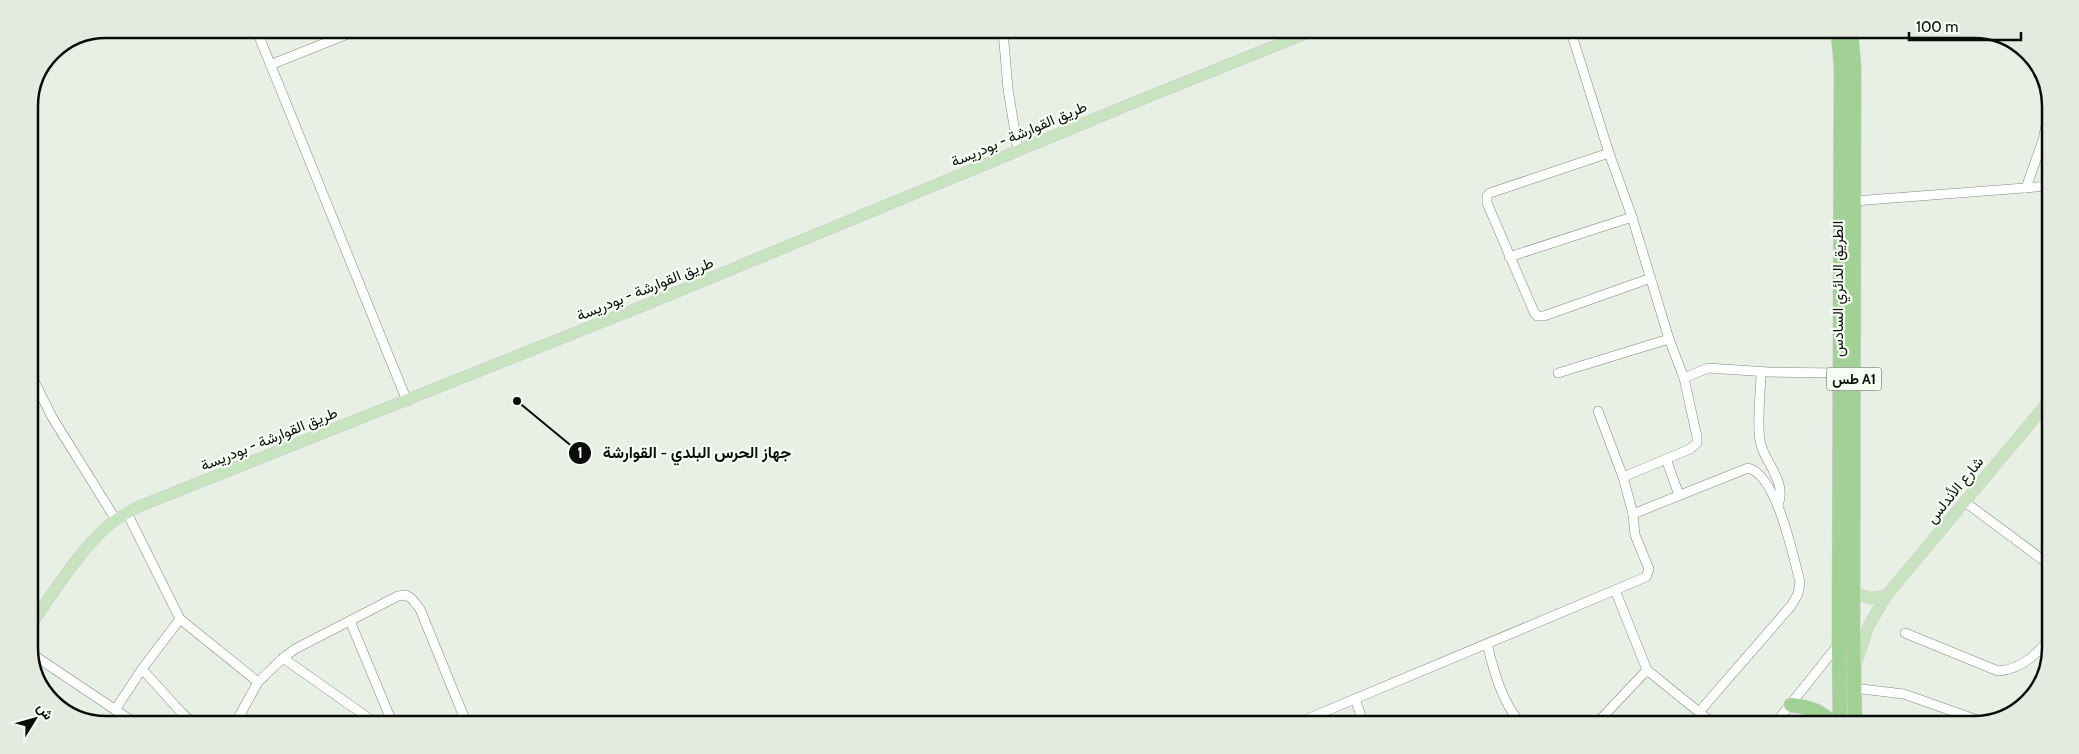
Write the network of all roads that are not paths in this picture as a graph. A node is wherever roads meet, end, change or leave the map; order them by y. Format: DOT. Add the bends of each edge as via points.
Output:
graph roads {
  1 [pos="260,38"];
  2 [pos="338,38"];
  3 [pos="1004,38"];
  4 [pos="1294,38"];
  5 [pos="1573,38"];
  6 [pos="1838,38"];
  7 [pos="1852,38"];
  8 [pos="270,65"];
  9 [pos="2041,145"];
  10 [pos="1018,151"];
  11 [pos="1609,153"];
  12 [pos="1848,178"];
  13 [pos="2041,187"];
  14 [pos="2026,188"];
  15 [pos="1854,201"];
  16 [pos="1632,217"];
  17 [pos="1509,257"];
  18 [pos="1651,278"];
  19 [pos="1670,339"];
  20 [pos="1761,371"];
  21 [pos="1558,373"];
  22 [pos="1840,373"];
  23 [pos="1684,378"];
  24 [pos="38,389"];
  25 [pos="407,401"];
  26 [pos="2042,410"];
  27 [pos="1598,411"];
  28 [pos="1666,459"];
  29 [pos="1623,477"];
  30 [pos="1678,495"];
  31 [pos="1965,502"];
  32 [pos="1778,505"];
  33 [pos="126,513"];
  34 [pos="1633,514"];
  35 [pos="116,520"];
  36 [pos="2042,560"];
  37 [pos="1615,590"];
  38 [pos="1854,592"];
  39 [pos="1886,596"];
  40 [pos="38,615"];
  41 [pos="180,619"];
  42 [pos="350,621"];
  43 [pos="1905,632"];
  44 [pos="1487,644"];
  45 [pos="1839,645"];
  46 [pos="2042,647"];
  47 [pos="283,658"];
  48 [pos="39,659"];
  49 [pos="1855,666"];
  50 [pos="142,669"];
  51 [pos="1647,670"];
  52 [pos="258,682"];
  53 [pos="1853,688"];
  54 [pos="1355,699"];
  55 [pos="1791,705"];
  56 [pos="115,710"];
  57 [pos="1699,712"];
  58 [pos="124,716"];
  59 [pos="186,716"];
  60 [pos="239,716"];
  61 [pos="365,716"];
  62 [pos="390,716"];
  63 [pos="464,716"];
  64 [pos="1314,716"];
  65 [pos="1361,716"];
  66 [pos="1516,716"];
  67 [pos="1604,716"];
  68 [pos="1703,716"];
  69 [pos="1782,716"];
  70 [pos="1825,716"];
  71 [pos="1840,716"];
  72 [pos="1855,716"];
  73 [pos="1966,716"];
  1 -- 8 [label="street"];
  2 -- 8 [label="street"];
  3 -- 10 [label="street" via="1008,89"];
  4 -- 10 [label="main road, طريق القوارشة - بودريسة"];
  5 -- 11 [label="street"];
  6 -- 12 [label="highway, الطريق الدائري السادس / طس A1"];
  7 -- 12 [label="highway, الطريق الدائري السادس / طس A1" via="1854,67"];
  8 -- 25 [label="street"];
  9 -- 14 [label="street"];
  10 -- 25 [label="main road, طريق القوارشة - بودريسة"];
  11 -- 16 [label="street"];
  11 -- 17 [label="street" via="1487,196"];
  12 -- 15 [label="highway, الطريق الدائري السادس / طس A1"];
  12 -- 22 [label="highway, الطريق الدائري السادس / طس A1"];
  13 -- 14 [label="street"];
  14 -- 15 [label="street"];
  15 -- 38 [label="highway, الطريق الدائري السادس / طس A1"];
  16 -- 17 [label="street"];
  16 -- 18 [label="street"];
  17 -- 18 [label="street" via="1537,316"];
  18 -- 19 [label="street"];
  19 -- 21 [label="street"];
  19 -- 23 [label="street"];
  20 -- 22 [label="street"];
  20 -- 23 [label="street" via="1708,368"];
  20 -- 32 [label="street" via="1759,438 1782,492"];
  22 -- 45 [label="highway, الطريق الدائري السادس / طس A1"];
  23 -- 28 [label="street" via="1697,443"];
  24 -- 35 [label="street"];
  25 -- 33 [label="main road, طريق القوارشة - بودريسة"];
  26 -- 31 [label="main road, شارع الأندلس"];
  27 -- 29 [label="street"];
  28 -- 29 [label="street"];
  28 -- 30 [label="street"];
  29 -- 34 [label="street"];
  30 -- 32 [label="street" via="1748,468 1757,472"];
  30 -- 34 [label="street"];
  31 -- 36 [label="street"];
  31 -- 39 [label="main road, شارع الأندلس"];
  32 -- 57 [label="street" via="1800,582 1798,594"];
  33 -- 35 [label="main road, طريق القوارشة - بودريسة"];
  33 -- 41 [label="street"];
  34 -- 37 [label="street" via="1635,535 1649,572 1642,579"];
  35 -- 40 [label="main road, طريق القوارشة - بودريسة" via="89,546"];
  37 -- 44 [label="street"];
  37 -- 51 [label="street"];
  38 -- 39 [label="main road" via="1870,598"];
  38 -- 49 [label="highway, الطريق الدائري السادس / طس A1"];
  39 -- 49 [label="main road, شارع الأندلس" via="1868,627"];
  41 -- 50 [label="street"];
  41 -- 52 [label="street"];
  42 -- 47 [label="street" via="312,639"];
  42 -- 62 [label="street"];
  42 -- 63 [label="street" via="398,596 406,595 412,599 420,609"];
  43 -- 46 [label="street" via="1998,671 2022,664"];
  44 -- 54 [label="street"];
  44 -- 66 [label="street" via="1494,671"];
  45 -- 55 [label="street"];
  45 -- 71 [label="highway, الطريق الدائري السادس / طس A1"];
  47 -- 52 [label="street"];
  47 -- 61 [label="street"];
  48 -- 56 [label="street"];
  49 -- 53 [label="highway, الطريق الدائري السادس / طس A1"];
  50 -- 56 [label="street"];
  50 -- 59 [label="street"];
  51 -- 57 [label="street"];
  51 -- 67 [label="street"];
  52 -- 60 [label="street"];
  53 -- 72 [label="highway, الطريق الدائري السادس / طس A1"];
  53 -- 73 [label="street" via="1904,694"];
  54 -- 64 [label="street"];
  54 -- 65 [label="street"];
  55 -- 69 [label="street"];
  55 -- 70 [label="highway" via="1810,708"];
  56 -- 58 [label="street"];
  57 -- 68 [label="street"];
}
